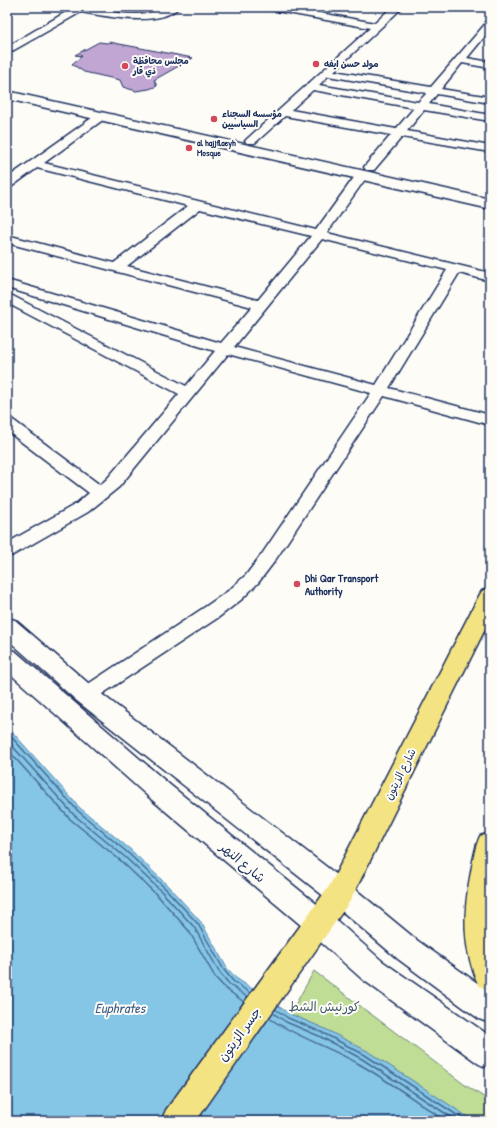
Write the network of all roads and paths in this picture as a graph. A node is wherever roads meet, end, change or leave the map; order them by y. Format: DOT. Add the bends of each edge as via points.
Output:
graph roads {
  1 [pos="174,7"];
  2 [pos="271,7"];
  3 [pos="398,7"];
  4 [pos="76,8"];
  5 [pos="490,24"];
  6 [pos="376,26"];
  7 [pos="473,44"];
  8 [pos="484,46"];
  9 [pos="9,49"];
  10 [pos="460,60"];
  11 [pos="490,64"];
  12 [pos="326,73"];
  13 [pos="311,87"];
  14 [pos="434,91"];
  15 [pos="9,94"];
  16 [pos="490,100"];
  17 [pos="422,106"];
  18 [pos="284,112"];
  19 [pos="100,117"];
  20 [pos="490,118"];
  21 [pos="399,133"];
  22 [pos="252,141"];
  23 [pos="490,149"];
  24 [pos="290,154"];
  25 [pos="35,164"];
  26 [pos="366,171"];
  27 [pos="7,184"];
  28 [pos="490,194"];
  29 [pos="198,204"];
  30 [pos="490,204"];
  31 [pos="320,234"];
  32 [pos="7,239"];
  33 [pos="117,267"];
  34 [pos="455,268"];
  35 [pos="490,277"];
  36 [pos="7,284"];
  37 [pos="7,297"];
  38 [pos="261,304"];
  39 [pos="225,349"];
  40 [pos="380,391"];
  41 [pos="188,393"];
  42 [pos="490,420"];
  43 [pos="7,423"];
  44 [pos="101,494"];
  45 [pos="7,551"];
  46 [pos="490,596"];
  47 [pos="7,626"];
  48 [pos="7,657"];
  49 [pos="86,695"];
  50 [pos="490,844"];
  51 [pos="486,881"];
  52 [pos="340,893"];
  53 [pos="319,923"];
  54 [pos="302,947"];
  55 [pos="490,976"];
  56 [pos="490,1009"];
  57 [pos="490,1054"];
  58 [pos="177,1121"];
  1 -- 4 [label="street" via="161,13 138,16 114,15"];
  2 -- 6 [label="street"];
  3 -- 6 [label="street"];
  4 -- 9 [label="street"];
  5 -- 7 [label="street"];
  6 -- 12 [label="street"];
  7 -- 8 [label="street"];
  7 -- 10 [label="street"];
  10 -- 11 [label="street"];
  10 -- 14 [label="street"];
  12 -- 13 [label="street"];
  12 -- 14 [label="street"];
  13 -- 17 [label="street"];
  13 -- 18 [label="street"];
  14 -- 16 [label="street"];
  14 -- 17 [label="street"];
  15 -- 19 [label="main road"];
  15 -- 22 [label="main road"];
  17 -- 20 [label="street"];
  17 -- 21 [label="street"];
  18 -- 21 [label="street"];
  18 -- 22 [label="street"];
  19 -- 24 [label="main road"];
  19 -- 25 [label="street"];
  21 -- 23 [label="street"];
  21 -- 26 [label="street"];
  22 -- 24 [label="main road"];
  24 -- 26 [label="main road"];
  25 -- 27 [label="street"];
  25 -- 29 [label="street"];
  26 -- 28 [label="main road"];
  26 -- 30 [label="main road"];
  26 -- 31 [label="street"];
  29 -- 31 [label="street"];
  29 -- 33 [label="street"];
  31 -- 34 [label="street"];
  31 -- 38 [label="street"];
  32 -- 33 [label="street"];
  33 -- 38 [label="street"];
  34 -- 35 [label="street"];
  34 -- 40 [label="street"];
  36 -- 39 [label="street"];
  37 -- 41 [label="street"];
  38 -- 39 [label="street"];
  39 -- 40 [label="street"];
  39 -- 41 [label="street"];
  40 -- 42 [label="street"];
  40 -- 49 [label="street" via="252,579 212,612"];
  41 -- 44 [label="street"];
  43 -- 44 [label="street"];
  44 -- 45 [label="street" via="82,508"];
  46 -- 52 [label="main road, شارع الزيتون"];
  47 -- 49 [label="main road"];
  48 -- 53 [label="main road, شارع النهر" via="105,745"];
  49 -- 52 [label="main road"];
  50 -- 51 [label="main road"];
  51 -- 55 [label="main road" via="478,907 479,934"];
  52 -- 53 [label="main road, شارع الزيتون"];
  52 -- 56 [label="main road" via="408,950"];
  53 -- 54 [label="main road, شارع الزيتون"];
  53 -- 57 [label="main road, شارع النهر" via="372,969"];
  54 -- 58 [label="main road, جسر الزيتون"];
}
